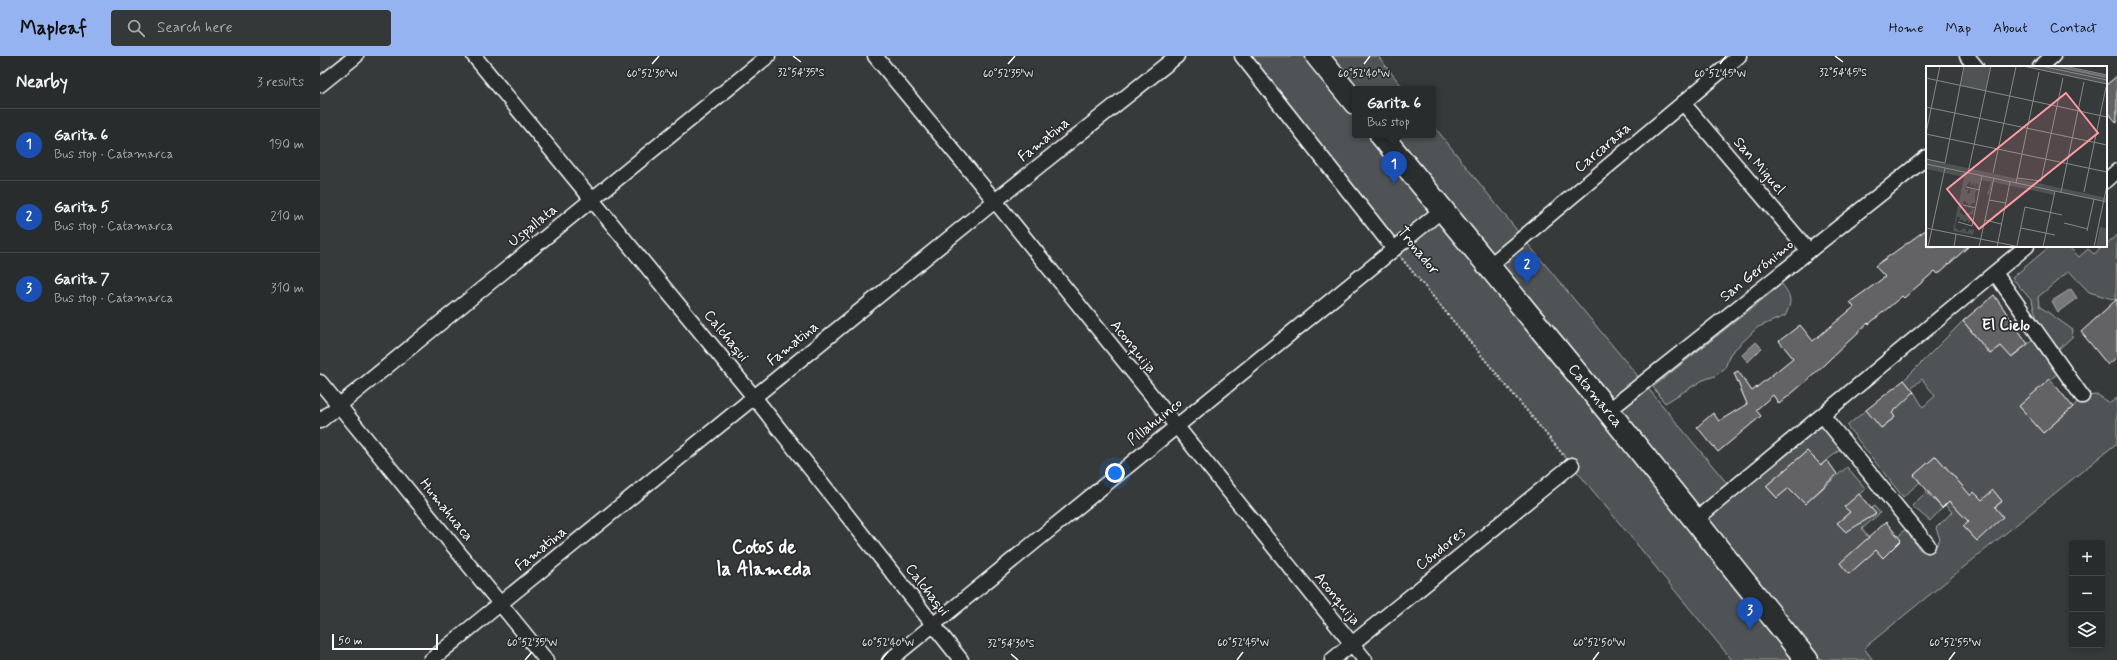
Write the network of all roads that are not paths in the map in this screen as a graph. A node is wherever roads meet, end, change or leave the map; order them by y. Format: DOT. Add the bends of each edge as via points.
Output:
graph roads {
  1 [pos="356,56"];
  2 [pos="474,56"];
  3 [pos="768,56"];
  4 [pos="875,56"];
  5 [pos="1177,56"];
  6 [pos="1242,56"];
  7 [pos="1316,56"];
  8 [pos="1739,56"];
  9 [pos="1967,56"];
  10 [pos="2053,56"];
  11 [pos="1975,66"];
  12 [pos="2041,66"];
  13 [pos="320,85"];
  14 [pos="1352,99"];
  15 [pos="1683,103"];
  16 [pos="1383,138"];
  17 [pos="1926,158"];
  18 [pos="2117,171"];
  19 [pos="2107,180"];
  20 [pos="592,200"];
  21 [pos="995,201"];
  22 [pos="1442,210"];
  23 [pos="2026,247"];
  24 [pos="1394,249"];
  25 [pos="1809,251"];
  26 [pos="1488,267"];
  27 [pos="1995,272"];
  28 [pos="320,382"];
  29 [pos="2082,396"];
  30 [pos="754,397"];
  31 [pos="339,405"];
  32 [pos="1608,411"];
  33 [pos="1823,416"];
  34 [pos="320,421"];
  35 [pos="1176,427"];
  36 [pos="1572,465"];
  37 [pos="1694,521"];
  38 [pos="1928,545"];
  39 [pos="500,604"];
  40 [pos="933,625"];
  41 [pos="1352,644"];
  42 [pos="1800,658"];
  43 [pos="431,660"];
  44 [pos="546,660"];
  45 [pos="890,660"];
  46 [pos="961,660"];
  47 [pos="1332,660"];
  48 [pos="1365,660"];
  1 -- 13 [label="street"];
  2 -- 20 [label="street, Calchaqui"];
  3 -- 20 [label="street, Uspallata"];
  4 -- 21 [label="street, Aconquija"];
  5 -- 21 [label="street, Famatina"];
  6 -- 24 [label="street, Tronador"];
  7 -- 14 [label="main road"];
  8 -- 15 [label="street, Carcaraña"];
  9 -- 11 [label="street"];
  10 -- 12 [label="street"];
  15 -- 25 [label="street, San Miguel"];
  15 -- 26 [label="street, Carcaraña"];
  16 -- 22 [label="main road, Catamarca"];
  17 -- 25 [label="street, San Gerónimo"];
  18 -- 19 [label="street"];
  20 -- 30 [label="street, Calchaqui"];
  20 -- 31 [label="street, Uspallata"];
  21 -- 30 [label="street, Famatina"];
  21 -- 35 [label="street, Aconquija"];
  22 -- 24 [label="street, Pillahuinco"];
  22 -- 26 [label="main road, Catamarca"];
  23 -- 27 [label="street"];
  24 -- 35 [label="street, Pillahuinco"];
  25 -- 32 [label="street, San Gerónimo"];
  26 -- 32 [label="main road, Catamarca"];
  27 -- 29 [label="street"];
  27 -- 33 [label="street"];
  28 -- 31 [label="street, Humahuaca"];
  30 -- 39 [label="street, Famatina"];
  30 -- 40 [label="street, Calchaqui"];
  31 -- 34 [label="street, Uspallata"];
  31 -- 39 [label="street, Humahuaca"];
  32 -- 37 [label="main road, Catamarca"];
  33 -- 37 [label="street"];
  33 -- 38 [label="street"];
  35 -- 40 [label="street, Pillahuinco"];
  35 -- 41 [label="street, Aconquija"];
  36 -- 41 [label="street, Cóndores"];
  37 -- 42 [label="main road, Catamarca"];
  39 -- 43 [label="street, Famatina"];
  39 -- 44 [label="street, Humahuaca"];
  40 -- 45 [label="street, Pillahuinco"];
  40 -- 46 [label="street, Calchaqui"];
  41 -- 47 [label="street, Cóndores"];
  41 -- 48 [label="street, Aconquija"];
}
